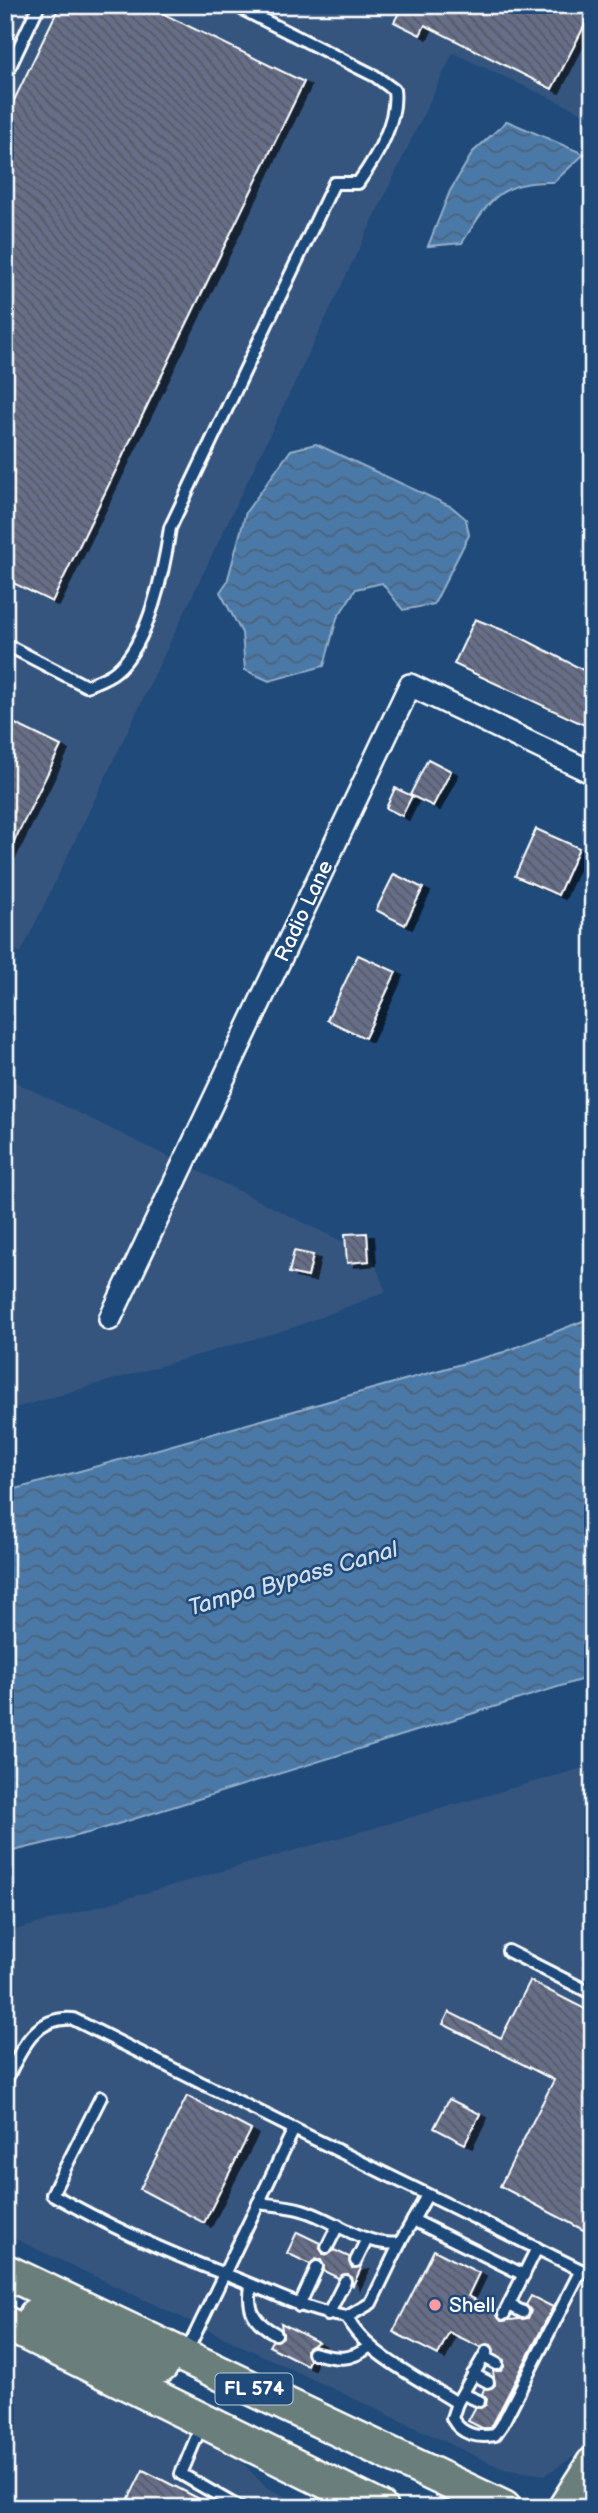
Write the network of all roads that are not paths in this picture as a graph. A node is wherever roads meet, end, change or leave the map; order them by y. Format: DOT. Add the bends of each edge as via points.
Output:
graph roads {
  1 [pos="39,5"];
  2 [pos="234,5"];
  3 [pos="5,77"];
  4 [pos="5,644"];
  5 [pos="593,773"];
  6 [pos="110,1319"];
  7 [pos="508,1951"];
  8 [pos="593,1994"];
  9 [pos="5,2082"];
  10 [pos="101,2097"];
  11 [pos="294,2129"];
  12 [pos="426,2196"];
  13 [pos="258,2203"];
  14 [pos="413,2220"];
  15 [pos="338,2225"];
  16 [pos="367,2239"];
  17 [pos="400,2243"];
  18 [pos="327,2247"];
  19 [pos="537,2248"];
  20 [pos="356,2261"];
  21 [pos="317,2267"];
  22 [pos="581,2270"];
  23 [pos="5,2271"];
  24 [pos="224,2274"];
  25 [pos="524,2275"];
  26 [pos="593,2276"];
  27 [pos="345,2281"];
  28 [pos="251,2286"];
  29 [pos="5,2302"];
  30 [pos="299,2306"];
  31 [pos="523,2312"];
  32 [pos="328,2315"];
  33 [pos="348,2317"];
  34 [pos="5,2323"];
  35 [pos="276,2334"];
  36 [pos="370,2346"];
  37 [pos="313,2353"];
  38 [pos="184,2356"];
  39 [pos="497,2364"];
  40 [pos="473,2374"];
  41 [pos="488,2382"];
  42 [pos="460,2399"];
  43 [pos="479,2401"];
  44 [pos="203,2421"];
  45 [pos="593,2464"];
  46 [pos="240,2508"];
  47 [pos="380,2508"];
  48 [pos="503,2508"];
  49 [pos="565,2508"];
  1 -- 3 [label="lane"];
  2 -- 4 [label="lane" via="375,76 394,90 396,108 358,184 334,183 170,528 162,581 133,650 115,671 86,686"];
  5 -- 6 [label="street, Radio Lane" via="410,685"];
  7 -- 8 [label="lane"];
  9 -- 11 [label="lane" via="25,2043 40,2027 57,2018 74,2019"];
  10 -- 24 [label="lane" via="52,2194 104,2224"];
  11 -- 12 [label="lane"];
  11 -- 13 [label="lane"];
  12 -- 14 [label="lane"];
  12 -- 19 [label="lane"];
  13 -- 15 [label="lane" via="300,2209"];
  13 -- 24 [label="lane"];
  14 -- 17 [label="lane"];
  14 -- 25 [label="lane"];
  15 -- 16 [label="lane"];
  15 -- 18 [label="lane"];
  16 -- 17 [label="lane"];
  16 -- 20 [label="lane"];
  17 -- 33 [label="lane" via="371,2303"];
  19 -- 22 [label="lane"];
  19 -- 25 [label="lane"];
  21 -- 30 [label="lane"];
  22 -- 26 [label="lane"];
  22 -- 42 [label="lane" via="548,2325 495,2435 475,2436 456,2426 452,2418"];
  23 -- 38 [label="main road, FL 574"];
  24 -- 28 [label="lane"];
  24 -- 38 [label="lane"];
  25 -- 31 [label="lane" via="506,2310"];
  27 -- 32 [label="lane"];
  28 -- 30 [label="lane"];
  28 -- 35 [label="lane" via="251,2314"];
  29 -- 38 [label="main road" via="156,2367"];
  30 -- 32 [label="lane"];
  32 -- 33 [label="lane"];
  33 -- 36 [label="lane" via="353,2330"];
  34 -- 44 [label="main road, FL 574"];
  36 -- 37 [label="lane" via="357,2357 344,2360"];
  36 -- 42 [label="lane"];
  38 -- 48 [label="main road, FL 574"];
  39 -- 40 [label="lane" via="485,2354"];
  40 -- 41 [label="lane"];
  40 -- 42 [label="lane"];
  42 -- 43 [label="lane"];
  44 -- 46 [label="lane" via="181,2474"];
  44 -- 47 [label="main road, FL 574"];
  45 -- 49 [label="main road"];
}
